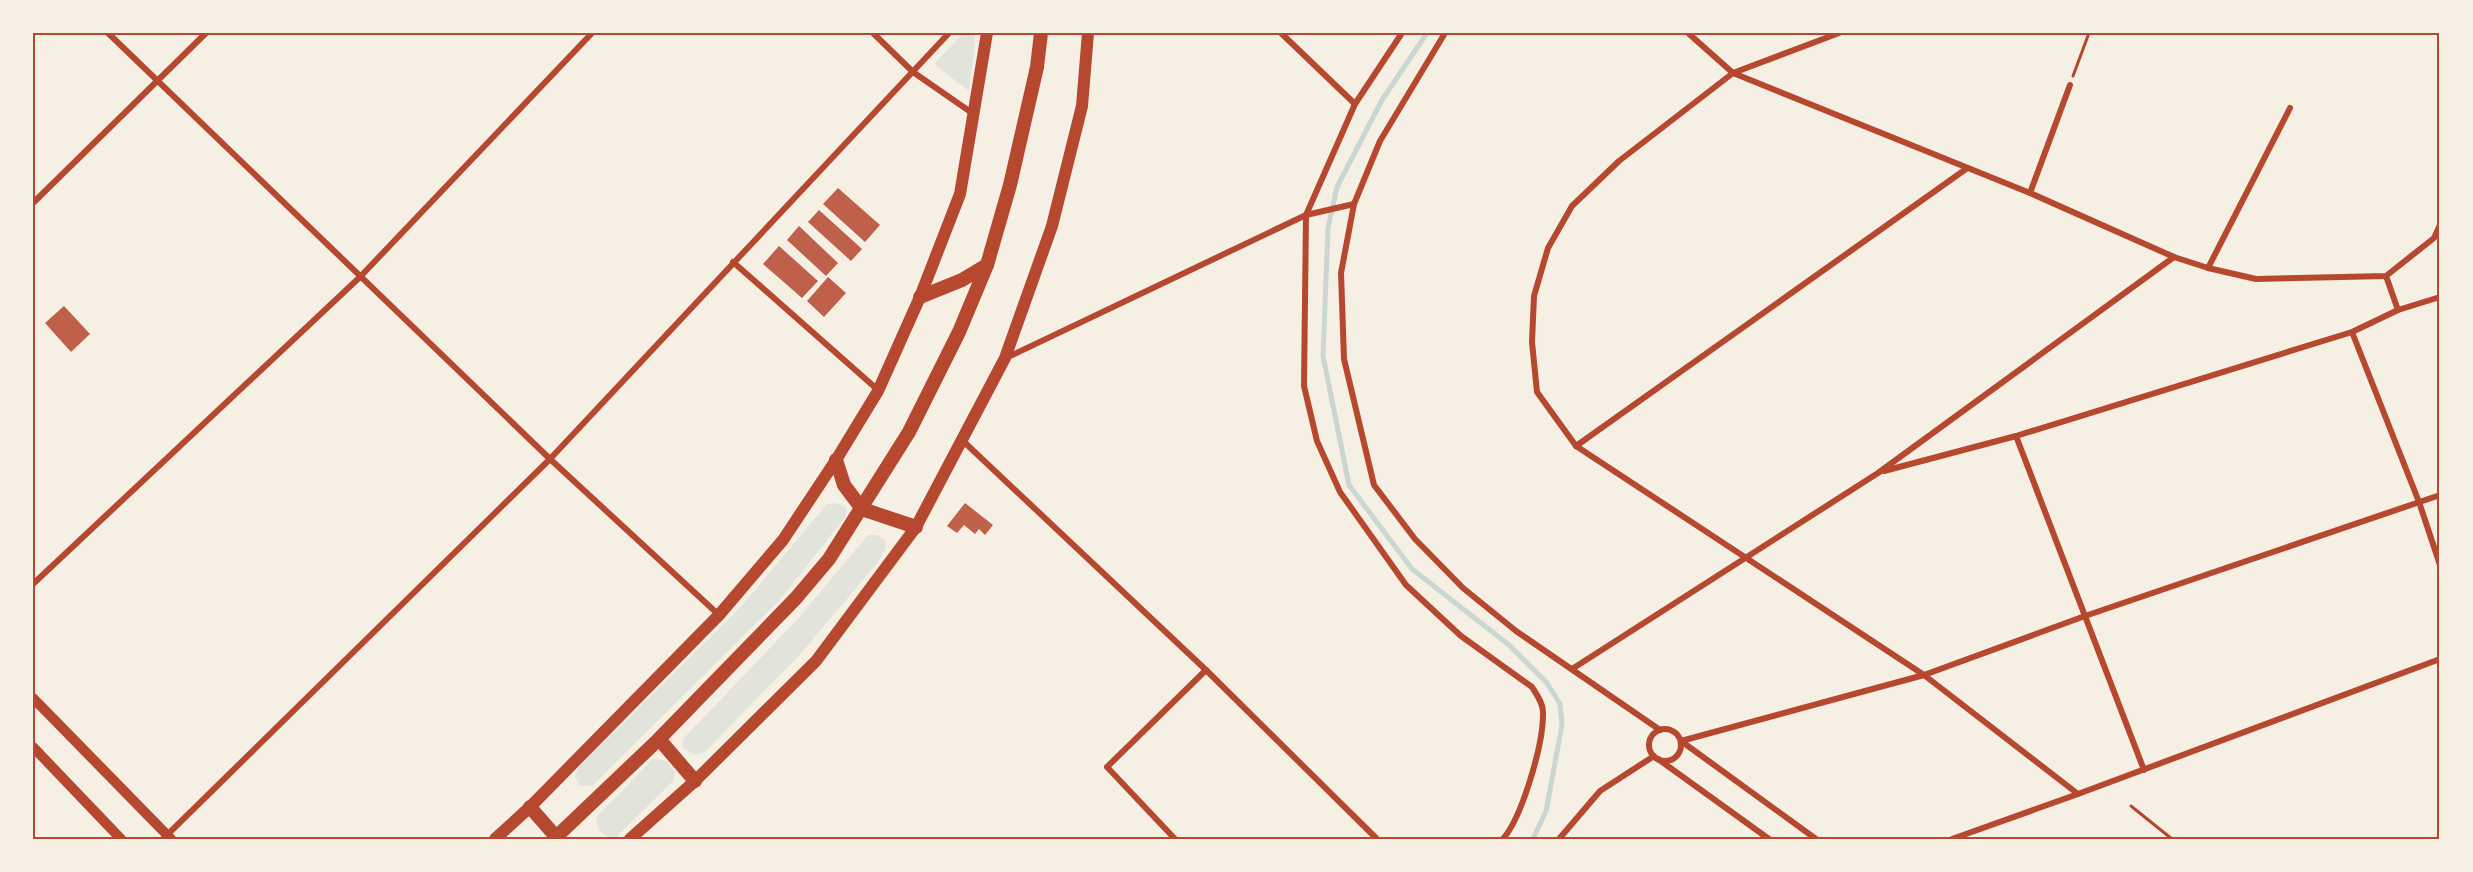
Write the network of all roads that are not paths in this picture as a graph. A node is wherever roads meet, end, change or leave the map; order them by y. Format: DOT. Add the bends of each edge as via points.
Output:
graph roads {
  1 [pos="108,33"];
  2 [pos="206,33"];
  3 [pos="592,33"];
  4 [pos="873,33"];
  5 [pos="949,33"];
  6 [pos="987,33"];
  7 [pos="1041,33"];
  8 [pos="1088,33"];
  9 [pos="1281,33"];
  10 [pos="1402,33"];
  11 [pos="1445,33"];
  12 [pos="1688,33"];
  13 [pos="1839,33"];
  14 [pos="913,72"];
  15 [pos="1733,73"];
  16 [pos="158,81"];
  17 [pos="2070,85"];
  18 [pos="1355,104"];
  19 [pos="2290,108"];
  20 [pos="975,116"];
  21 [pos="1966,169"];
  22 [pos="2030,193"];
  23 [pos="33,203"];
  24 [pos="1354,204"];
  25 [pos="1306,215"];
  26 [pos="2440,225"];
  27 [pos="2174,256"];
  28 [pos="733,262"];
  29 [pos="987,265"];
  30 [pos="2208,268"];
  31 [pos="2386,276"];
  32 [pos="360,277"];
  33 [pos="920,297"];
  34 [pos="2440,297"];
  35 [pos="2398,310"];
  36 [pos="2352,332"];
  37 [pos="1005,358"];
  38 [pos="878,391"];
  39 [pos="2016,436"];
  40 [pos="961,438"];
  41 [pos="1576,446"];
  42 [pos="550,459"];
  43 [pos="836,460"];
  44 [pos="1878,472"];
  45 [pos="2440,495"];
  46 [pos="2419,502"];
  47 [pos="862,509"];
  48 [pos="916,527"];
  49 [pos="1748,558"];
  50 [pos="2440,565"];
  51 [pos="33,584"];
  52 [pos="719,615"];
  53 [pos="2085,616"];
  54 [pos="2440,659"];
  55 [pos="1572,669"];
  56 [pos="1206,670"];
  57 [pos="1924,675"];
  58 [pos="33,699"];
  59 [pos="1660,730"];
  60 [pos="659,739"];
  61 [pos="1681,741"];
  62 [pos="33,747"];
  63 [pos="1656,757"];
  64 [pos="2144,770"];
  65 [pos="695,781"];
  66 [pos="2078,794"];
  67 [pos="530,807"];
  68 [pos="167,838"];
  69 [pos="556,838"];
  70 [pos="121,839"];
  71 [pos="495,839"];
  72 [pos="630,839"];
  73 [pos="1175,839"];
  74 [pos="1377,839"];
  75 [pos="1503,839"];
  76 [pos="1559,839"];
  77 [pos="1769,839"];
  78 [pos="1816,839"];
  79 [pos="1952,839"];
  1 -- 16 [label="street"];
  2 -- 16 [label="street"];
  3 -- 32 [label="street"];
  4 -- 14 [label="street"];
  5 -- 14 [label="street"];
  6 -- 20 [label="main road"];
  7 -- 29 [label="highway" via="1035,78"];
  8 -- 37 [label="main road" via="1082,106 1055,215"];
  9 -- 18 [label="street"];
  10 -- 18 [label="street"];
  11 -- 24 [label="street" via="1380,141"];
  12 -- 15 [label="street"];
  13 -- 15 [label="street"];
  14 -- 20 [label="street"];
  14 -- 28 [label="street"];
  15 -- 21 [label="street"];
  15 -- 41 [label="street" via="1619,161 1572,206 1548,248 1534,296 1532,342 1537,392"];
  16 -- 23 [label="street"];
  16 -- 32 [label="street"];
  17 -- 22 [label="street"];
  18 -- 25 [label="street"];
  19 -- 30 [label="street"];
  20 -- 33 [label="main road" via="960,194"];
  21 -- 22 [label="street"];
  21 -- 41 [label="street"];
  22 -- 27 [label="street"];
  24 -- 25 [label="street"];
  24 -- 55 [label="street" via="1341,273 1344,359 1374,485 1415,539 1463,588"];
  25 -- 37 [label="street"];
  25 -- 75 [label="street" via="1304,386 1317,441 1341,492 1406,585 1461,636 1532,687 1543,710 1541,742 1512,828"];
  26 -- 31 [label="street" via="2434,238"];
  27 -- 30 [label="street"];
  27 -- 44 [label="street"];
  28 -- 38 [label="street"];
  28 -- 42 [label="street"];
  29 -- 33 [label="highway"];
  29 -- 47 [label="highway" via="909,432"];
  30 -- 31 [label="street" via="2256,279"];
  31 -- 35 [label="street"];
  32 -- 42 [label="street"];
  32 -- 51 [label="street"];
  33 -- 38 [label="main road"];
  34 -- 35 [label="street"];
  35 -- 36 [label="street"];
  36 -- 39 [label="street"];
  36 -- 46 [label="street"];
  37 -- 40 [label="main road"];
  38 -- 43 [label="main road"];
  39 -- 44 [label="street"];
  39 -- 53 [label="street"];
  40 -- 48 [label="main road"];
  40 -- 56 [label="street"];
  41 -- 49 [label="street"];
  42 -- 52 [label="street"];
  42 -- 68 [label="street"];
  43 -- 47 [label="highway" via="844,485"];
  43 -- 52 [label="main road" via="783,540"];
  44 -- 49 [label="street"];
  45 -- 46 [label="street"];
  46 -- 50 [label="street"];
  46 -- 53 [label="street"];
  47 -- 48 [label="highway"];
  47 -- 60 [label="highway" via="829,559 796,598"];
  48 -- 65 [label="main road" via="816,661"];
  49 -- 55 [label="street"];
  49 -- 57 [label="street"];
  52 -- 67 [label="main road"];
  53 -- 57 [label="street"];
  53 -- 64 [label="street"];
  54 -- 64 [label="street"];
  55 -- 59 [label="street"];
  56 -- 73 [label="street" via="1107,767"];
  56 -- 74 [label="street"];
  57 -- 61 [label="street"];
  57 -- 66 [label="street"];
  58 -- 68 [label="street"];
  59 -- 61 [label="street" via="1675,733"];
  59 -- 63 [label="street" via="1650,741"];
  60 -- 65 [label="highway"];
  60 -- 69 [label="highway"];
  61 -- 63 [label="street" via="1677,756 1667,761"];
  61 -- 78 [label="street"];
  62 -- 70 [label="street"];
  63 -- 76 [label="street" via="1600,791"];
  63 -- 77 [label="street"];
  64 -- 66 [label="street"];
  65 -- 72 [label="main road"];
  66 -- 79 [label="street"];
  67 -- 69 [label="highway"];
  67 -- 71 [label="main road"];
}
